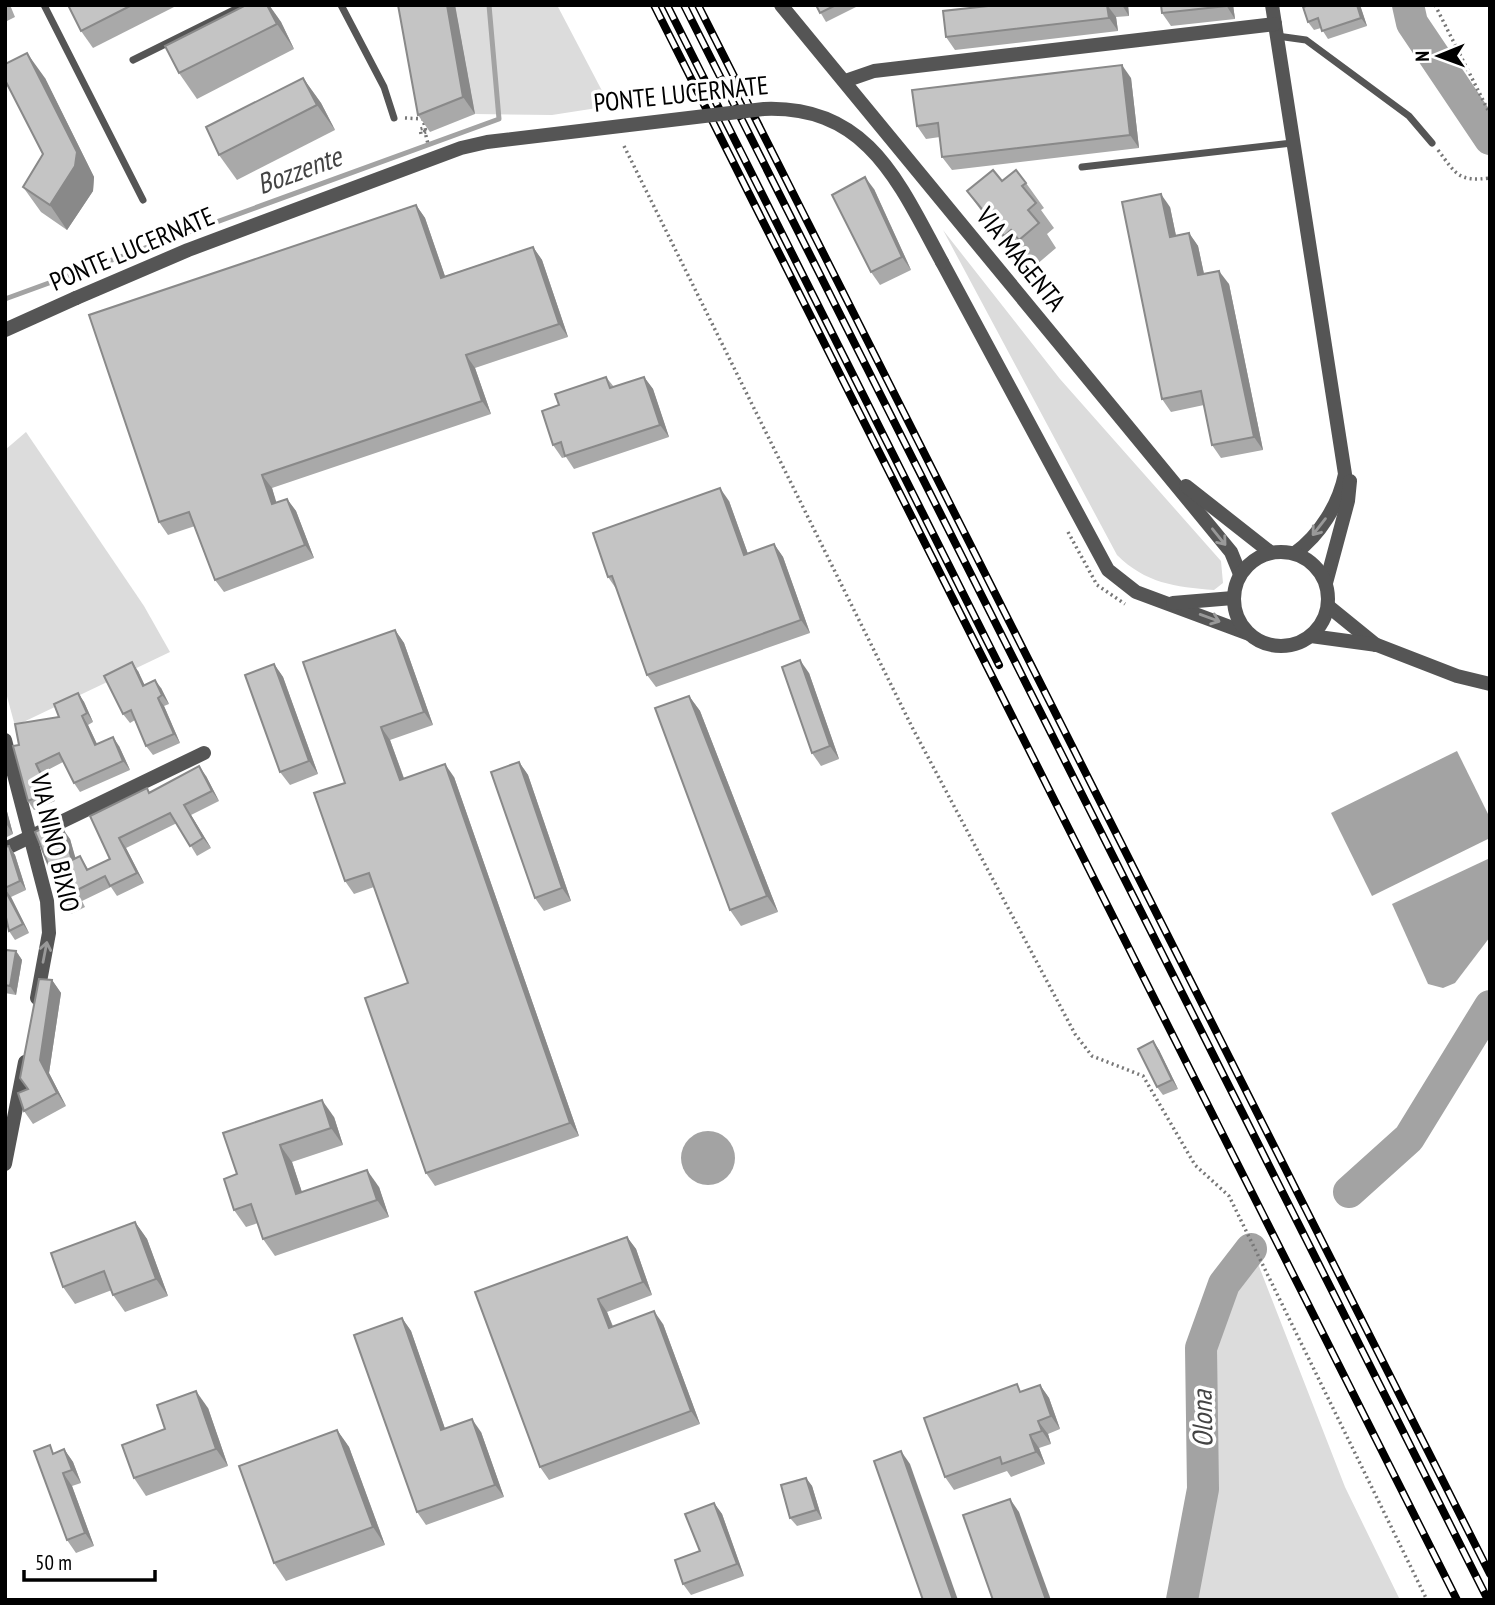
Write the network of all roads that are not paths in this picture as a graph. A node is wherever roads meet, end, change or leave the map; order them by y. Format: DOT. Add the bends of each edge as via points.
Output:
graph roads {
  1 [pos="44,5"];
  2 [pos="244,5"];
  3 [pos="341,5"];
  4 [pos="781,5"];
  5 [pos="1272,5"];
  6 [pos="1276,30"];
  7 [pos="133,60"];
  8 [pos="845,81"];
  9 [pos="394,118"];
  10 [pos="1292,143"];
  11 [pos="1432,143"];
  12 [pos="1082,167"];
  13 [pos="143,200"];
  14 [pos="5,330"];
  15 [pos="1343,450"];
  16 [pos="1161,465"];
  17 [pos="1270,552"];
  18 [pos="1295,553"];
  19 [pos="1240,574"];
  20 [pos="1326,583"];
  21 [pos="1233,598"];
  22 [pos="1171,603"];
  23 [pos="1328,606"];
  24 [pos="1249,634"];
  25 [pos="1311,636"];
  26 [pos="1377,645"];
  27 [pos="1490,684"];
  28 [pos="5,740"];
  29 [pos="204,753"];
  30 [pos="31,836"];
  31 [pos="5,849"];
  32 [pos="33,1019"];
  33 [pos="28,1046"];
  34 [pos="5,1164"];
  1 -- 13 [label="lane"];
  2 -- 7 [label="lane"];
  3 -- 9 [label="lane" via="384,87"];
  4 -- 8 [label="street, VIA MAGENTA"];
  5 -- 6 [label="street"];
  6 -- 8 [label="street" via="874,71"];
  6 -- 10 [label="street"];
  6 -- 11 [label="lane" via="1306,40 1409,116"];
  8 -- 16 [label="street, VIA MAGENTA"];
  10 -- 12 [label="lane"];
  10 -- 15 [label="street"];
  14 -- 22 [label="street, PONTE LUCERNATE, bridge" via="188,250 461,148 764,108 810,111 860,137 887,165 1108,570 1136,592"];
  15 -- 18 [label="street, one-way" via="1341,492 1332,511"];
  15 -- 20 [label="street" via="1350,472 1348,501"];
  16 -- 17 [label="street, VIA MAGENTA"];
  16 -- 19 [label="street, VIA MAGENTA, one-way" via="1231,552"];
  17 -- 18 [label="street"];
  17 -- 19 [label="street" via="1251,561"];
  18 -- 20 [label="street" via="1316,567"];
  19 -- 21 [label="street"];
  20 -- 23 [label="street"];
  21 -- 22 [label="street, PONTE LUCERNATE"];
  21 -- 24 [label="street" via="1236,615"];
  22 -- 24 [label="street, PONTE LUCERNATE, one-way"];
  23 -- 25 [label="street"];
  23 -- 26 [label="street"];
  24 -- 25 [label="street" via="1262,643 1279,646 1294,645"];
  25 -- 26 [label="street"];
  26 -- 27 [label="street"];
  28 -- 30 [label="street, VIA NINO BIXIO"];
  29 -- 30 [label="street"];
  30 -- 31 [label="street"];
  32 -- 30 [label="street, VIA NINO BIXIO, one-way" via="49,918"];
  33 -- 34 [label="street"];
}
